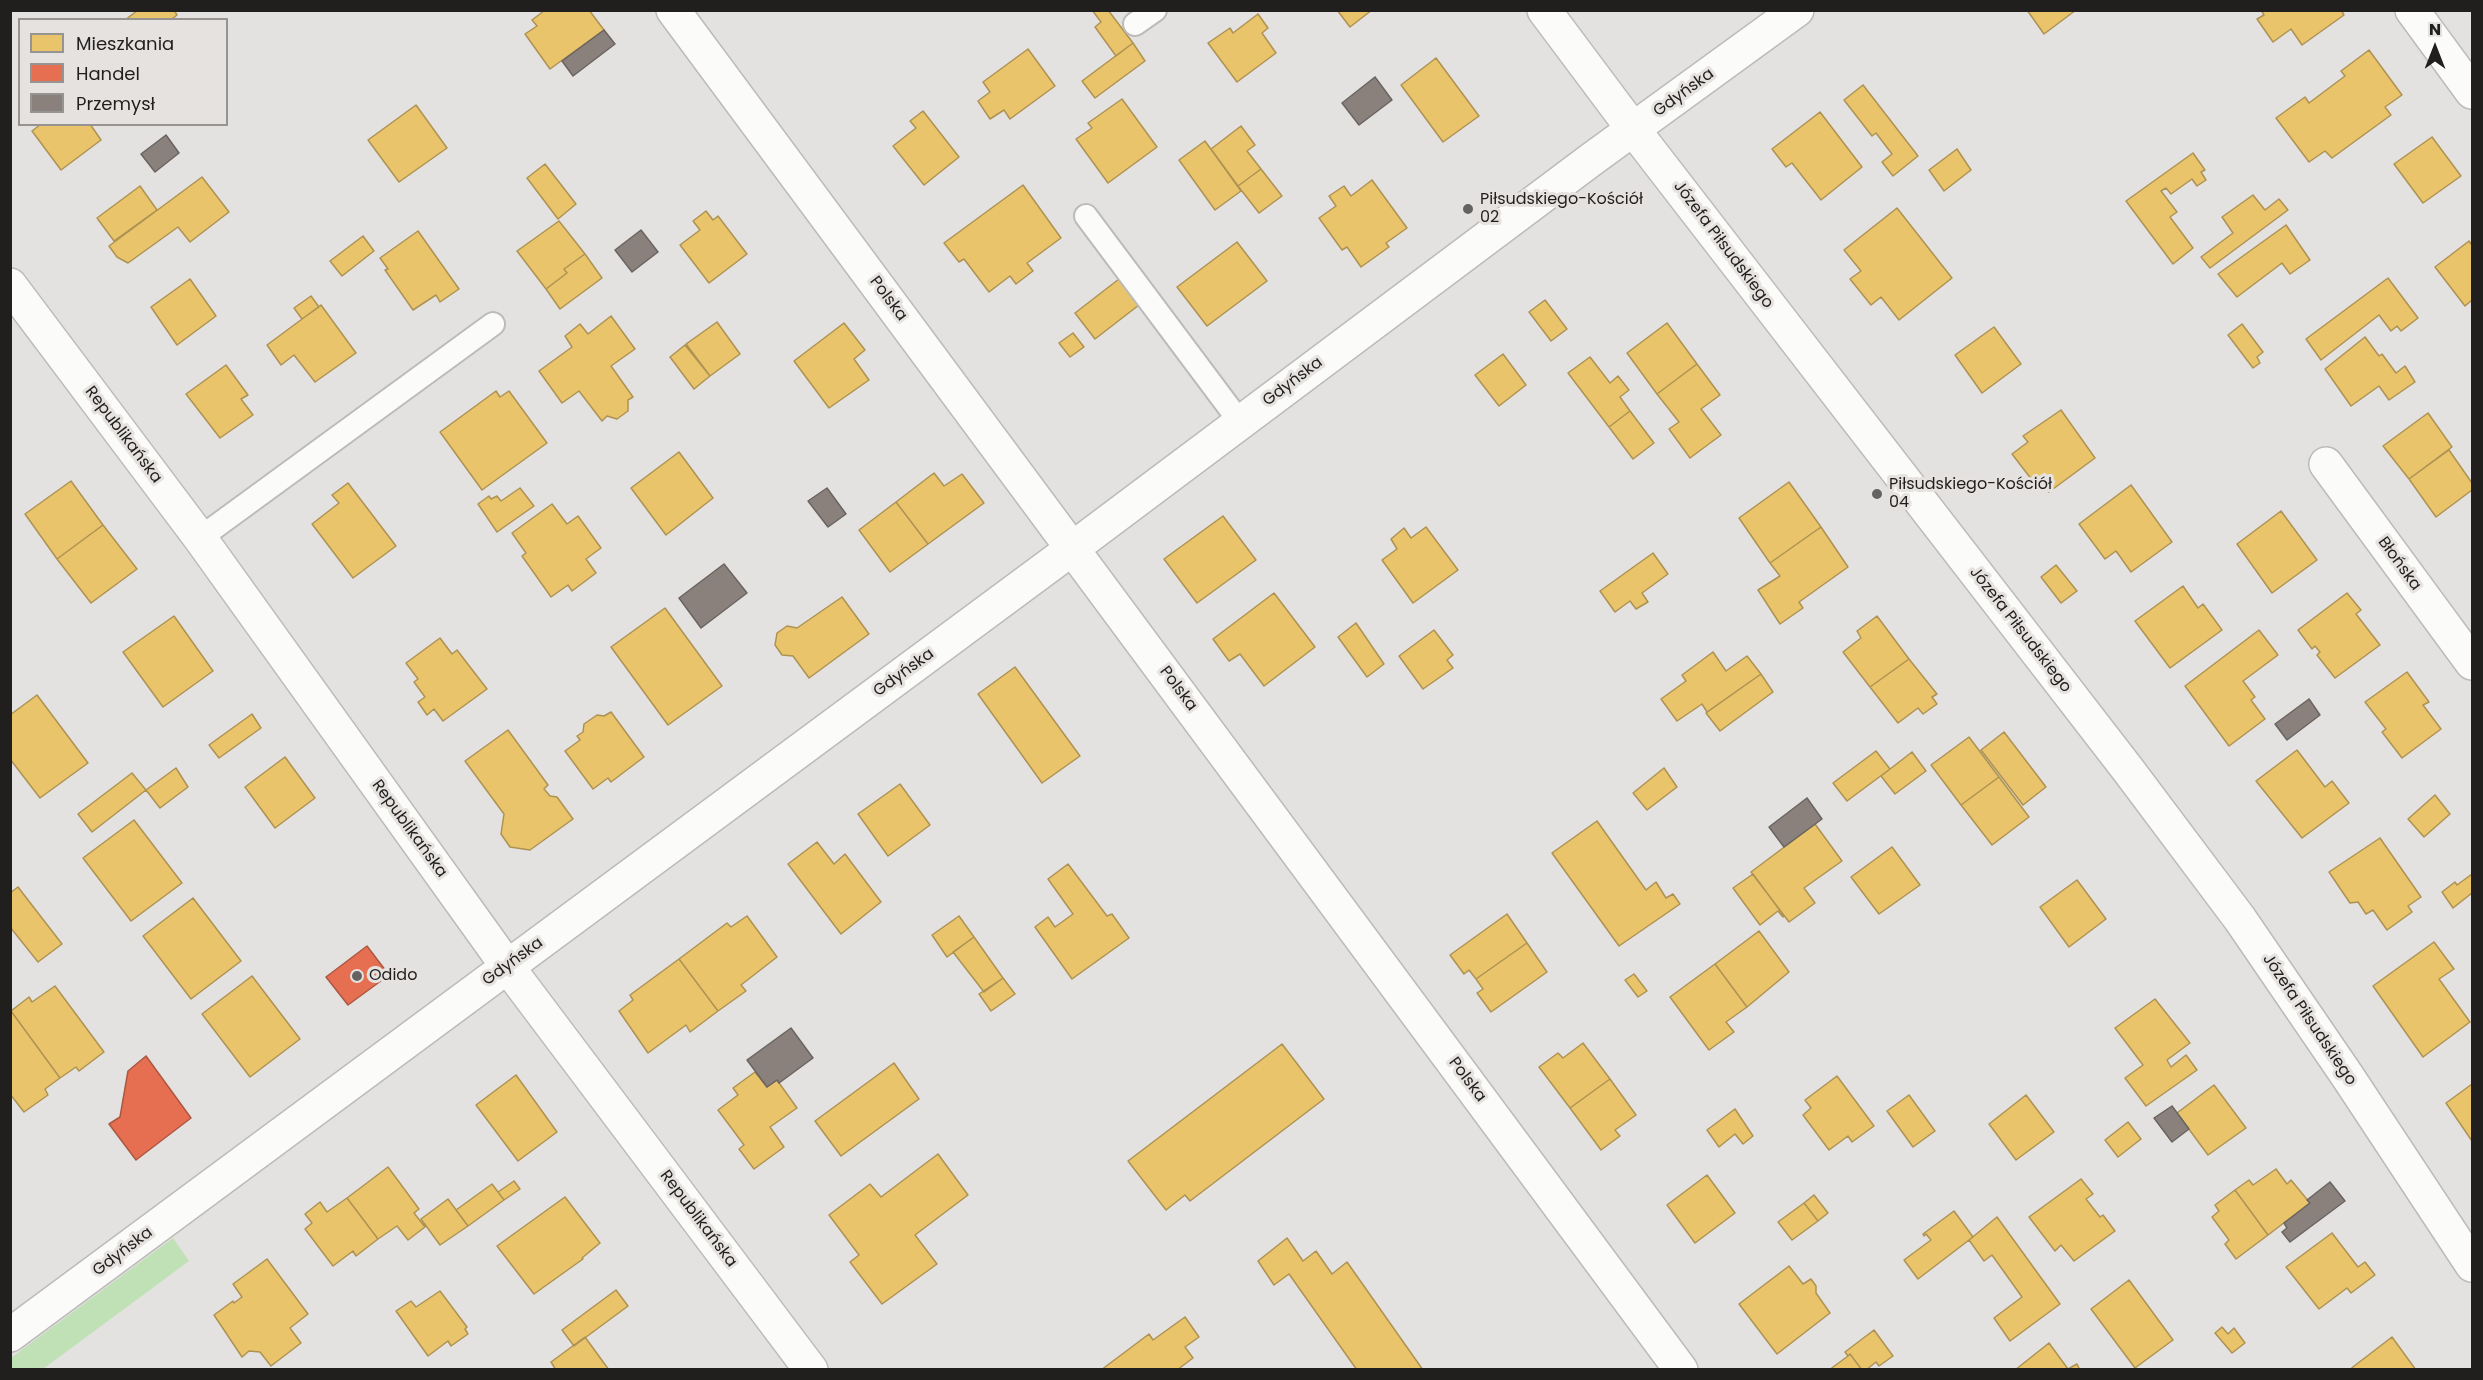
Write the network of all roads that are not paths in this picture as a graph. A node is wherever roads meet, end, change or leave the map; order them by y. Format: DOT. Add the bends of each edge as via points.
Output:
graph roads {
  1 [pos="673,10"];
  2 [pos="1155,10"];
  3 [pos="1545,10"];
  4 [pos="1797,10"];
  5 [pos="2412,10"];
  6 [pos="1135,24"];
  7 [pos="2472,92"];
  8 [pos="1634,129"];
  9 [pos="1086,216"];
  10 [pos="10,285"];
  11 [pos="493,324"];
  12 [pos="1240,422"];
  13 [pos="2326,464"];
  14 [pos="200,538"];
  15 [pos="1073,548"];
  16 [pos="2472,663"];
  17 [pos="507,966"];
  18 [pos="2472,1265"];
  19 [pos="10,1335"];
  20 [pos="811,1370"];
  21 [pos="1681,1370"];
  1 -- 15 [label="street, Polska"];
  2 -- 6 [label="lane"];
  3 -- 8 [label="street, Józefa Piłsudskiego"];
  4 -- 8 [label="street, Gdyńska"];
  5 -- 7 [label="street"];
  8 -- 12 [label="street, Gdyńska"];
  8 -- 18 [label="street, Józefa Piłsudskiego" via="2240,919"];
  9 -- 12 [label="lane"];
  10 -- 14 [label="street, Republikańska"];
  11 -- 14 [label="lane"];
  12 -- 15 [label="street, Gdyńska"];
  13 -- 16 [label="street, Błońska"];
  14 -- 17 [label="street, Republikańska"];
  15 -- 17 [label="street, Gdyńska"];
  15 -- 21 [label="street, Polska"];
  17 -- 19 [label="street, Gdyńska"];
  17 -- 20 [label="street, Republikańska"];
}
